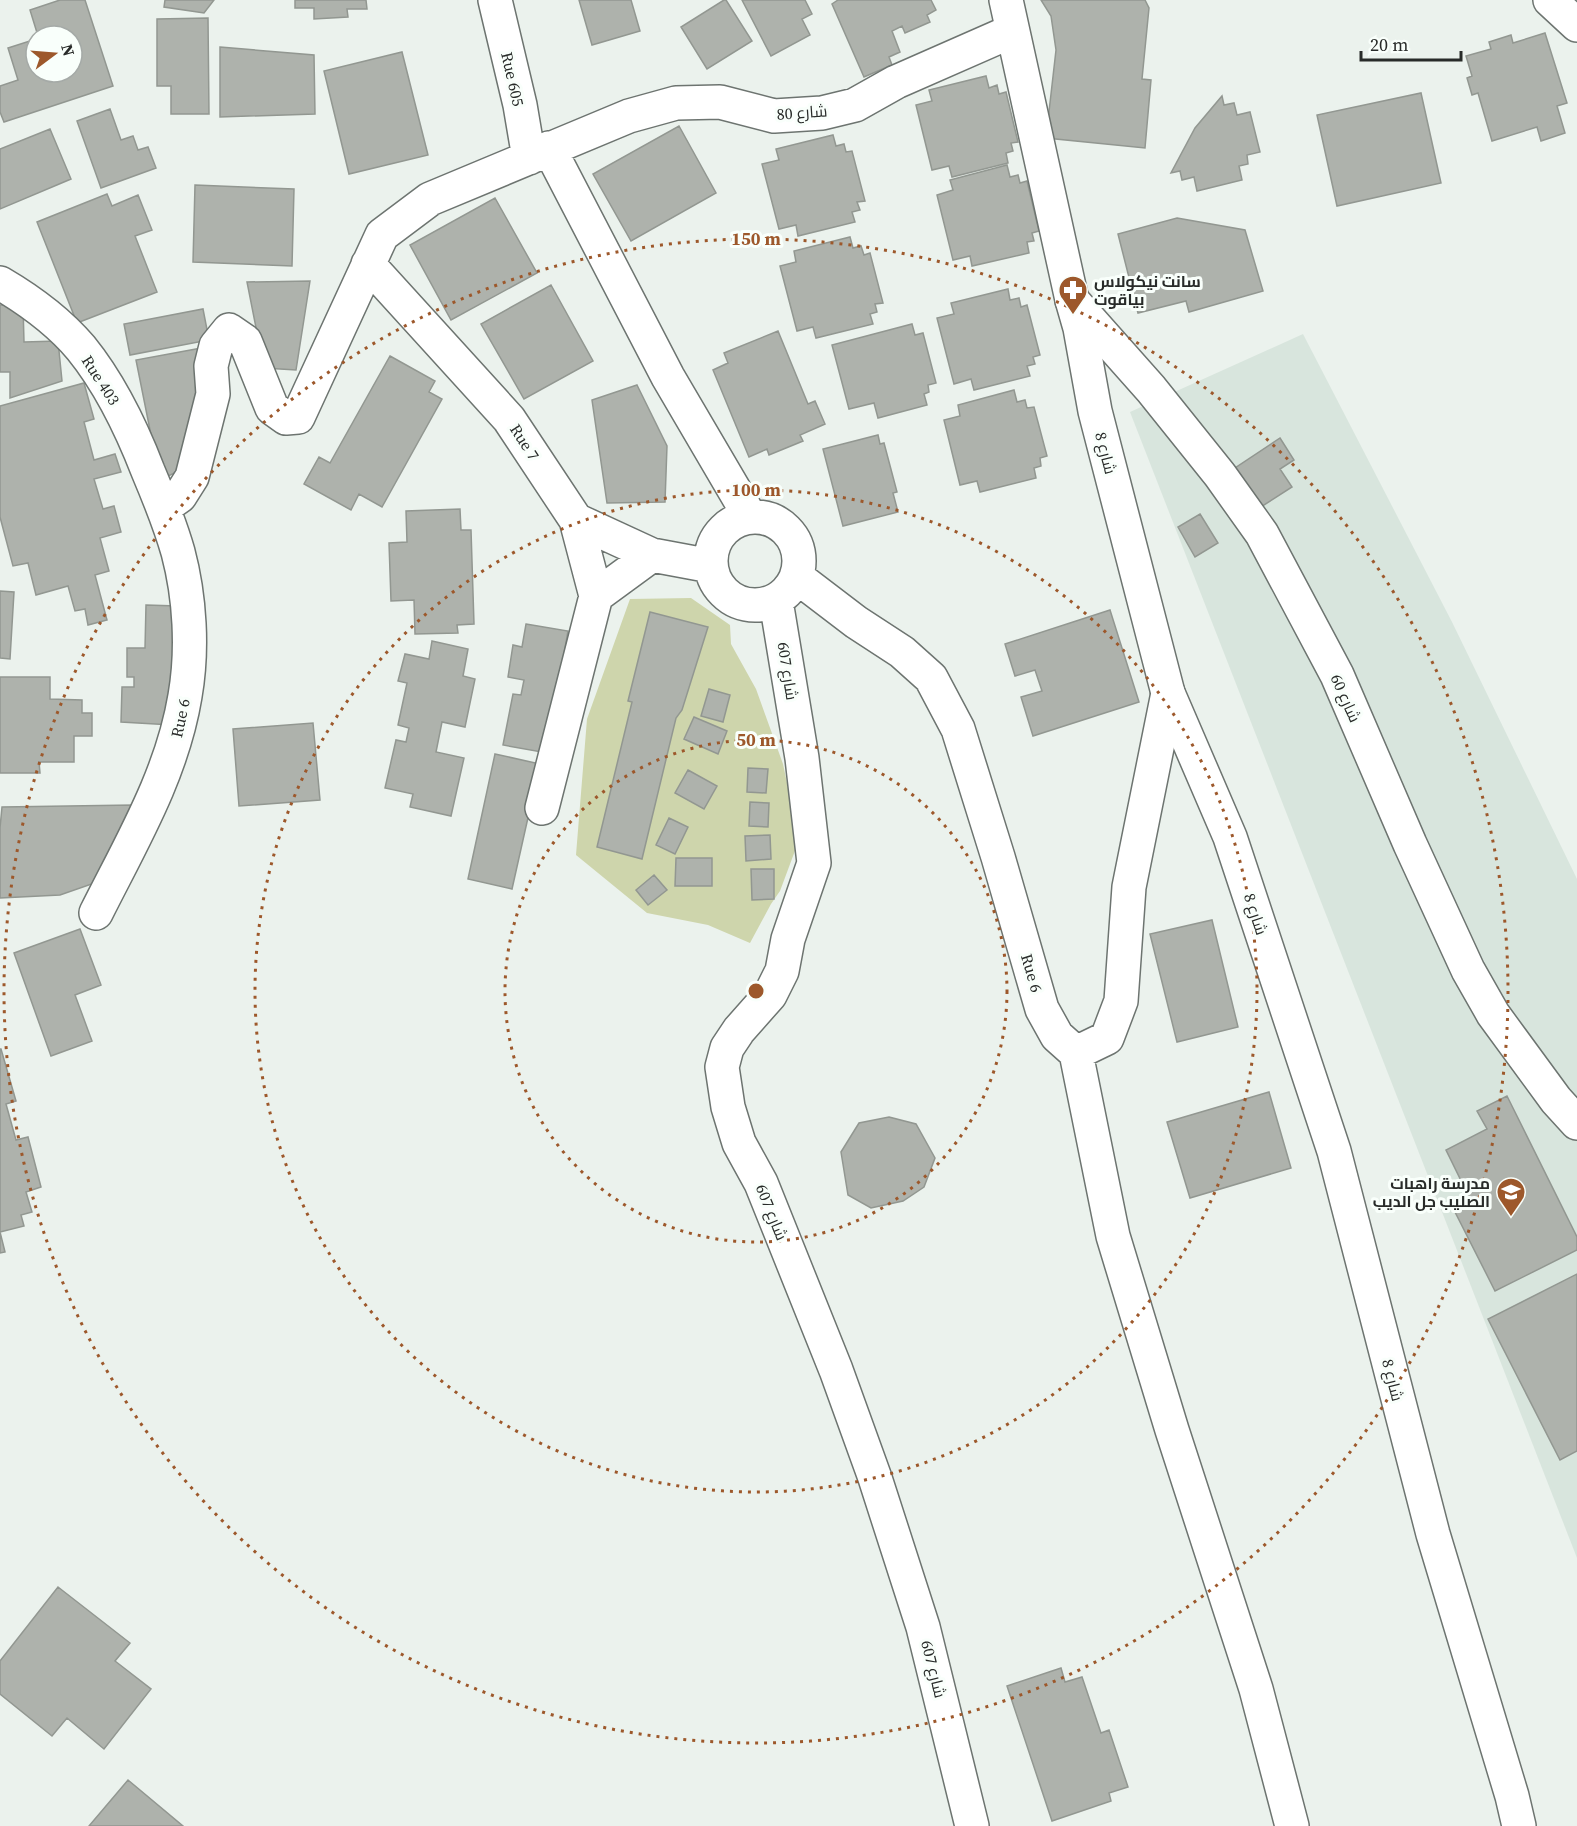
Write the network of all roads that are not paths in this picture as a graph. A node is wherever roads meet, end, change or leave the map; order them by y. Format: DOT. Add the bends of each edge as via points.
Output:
graph roads {
  1 [pos="495,0"];
  2 [pos="1550,0"];
  3 [pos="1009,16"];
  4 [pos="1577,25"];
  5 [pos="539,153"];
  6 [pos="368,264"];
  7 [pos="0,282"];
  8 [pos="1072,300"];
  9 [pos="163,508"];
  10 [pos="749,515"];
  11 [pos="576,520"];
  12 [pos="652,555"];
  13 [pos="711,566"];
  14 [pos="797,577"];
  15 [pos="596,596"];
  16 [pos="776,601"];
  17 [pos="1168,693"];
  18 [pos="542,808"];
  19 [pos="96,913"];
  20 [pos="1077,1053"];
  21 [pos="1577,1123"];
  22 [pos="972,1826"];
  23 [pos="1292,1826"];
  24 [pos="1519,1826"];
  1 -- 5 [label="street, Rue 605" via="520,105"];
  2 -- 4 [label="street"];
  3 -- 5 [label="street, شارع 80" via="855,105 774,116 720,102 676,103 629,116"];
  3 -- 8 [label="street, شارع 8"];
  5 -- 6 [label="street, شارع 80" via="430,199 382,236"];
  5 -- 10 [label="street, Rue 605"];
  6 -- 9 [label="street, شارع 80" via="298,417 286,418 272,408 244,341 229,330 216,346 211,366 213,394 192,477 180,496"];
  6 -- 11 [label="street, Rue 7" via="509,418"];
  7 -- 9 [label="street, Rue 403" via="51,319 110,387"];
  8 -- 17 [label="street, شارع 8" via="1095,411"];
  8 -- 21 [label="street, شارع 60" via="1151,389 1262,534 1337,675 1468,970 1493,1014"];
  9 -- 19 [label="street, Rue 6" via="178,553 187,600 186,695 160,786"];
  10 -- 13 [label="street" via="727,525 713,543"];
  10 -- 14 [label="street" via="771,518 790,532 800,553"];
  11 -- 12 [label="street"];
  11 -- 15 [label="street"];
  12 -- 13 [label="street"];
  12 -- 15 [label="street"];
  13 -- 16 [label="street" via="716,583 727,596 743,604"];
  14 -- 16 [label="street" via="789,591"];
  14 -- 20 [label="street, Rue 6" via="902,652 931,678 958,729 1042,1009 1057,1036"];
  15 -- 18 [label="street"];
  16 -- 22 [label="street, شارع 607" via="802,758 814,863 788,939 782,971 770,995 727,1047 722,1067 728,1107 739,1143 761,1183 836,1370 875,1478 923,1627"];
  17 -- 20 [label="street" via="1129,887 1122,1000 1107,1038"];
  17 -- 24 [label="street, شارع 8" via="1230,837 1334,1151 1433,1534"];
  20 -- 23 [label="street" via="1113,1236 1256,1689"];
}
